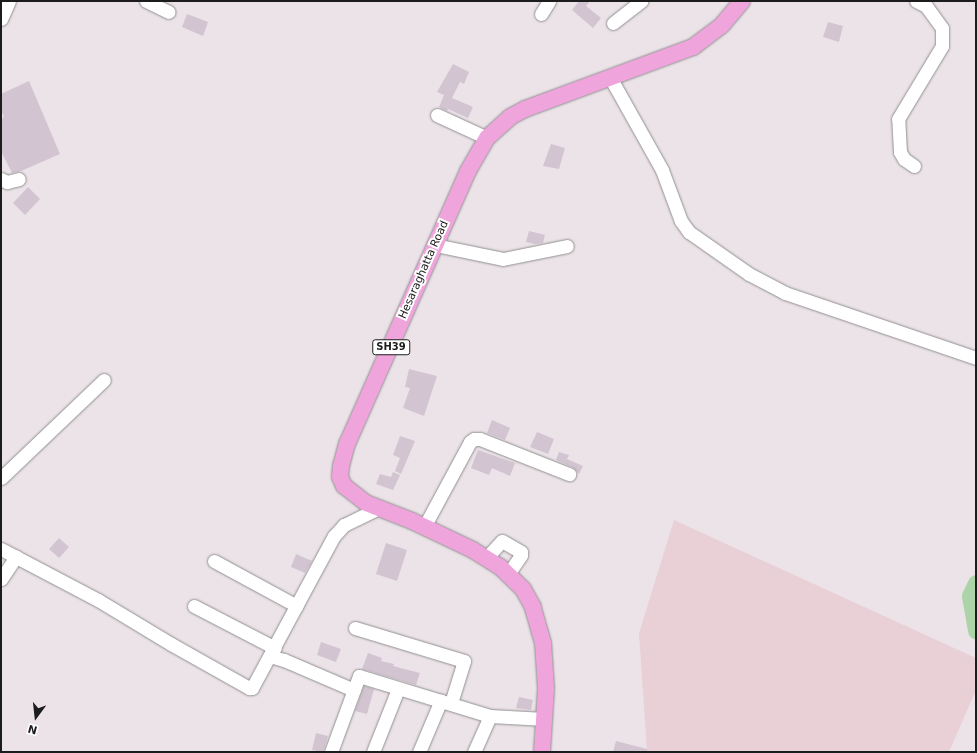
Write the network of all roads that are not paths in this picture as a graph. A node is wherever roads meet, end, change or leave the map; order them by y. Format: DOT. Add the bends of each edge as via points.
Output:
graph roads {
  1 [pos="9,1"];
  2 [pos="146,1"];
  3 [pos="549,1"];
  4 [pos="641,1"];
  5 [pos="742,1"];
  6 [pos="916,1"];
  7 [pos="169,12"];
  8 [pos="541,14"];
  9 [pos="1,19"];
  10 [pos="613,23"];
  11 [pos="611,78"];
  12 [pos="437,115"];
  13 [pos="486,138"];
  14 [pos="914,166"];
  15 [pos="1,179"];
  16 [pos="19,179"];
  17 [pos="435,245"];
  18 [pos="567,246"];
  19 [pos="976,358"];
  20 [pos="104,380"];
  21 [pos="569,474"];
  22 [pos="1,478"];
  23 [pos="379,508"];
  24 [pos="424,527"];
  25 [pos="1,549"];
  26 [pos="16,556"];
  27 [pos="486,558"];
  28 [pos="214,561"];
  29 [pos="508,574"];
  30 [pos="1,579"];
  31 [pos="194,606"];
  32 [pos="297,606"];
  33 [pos="355,628"];
  34 [pos="273,652"];
  35 [pos="398,689"];
  36 [pos="354,690"];
  37 [pos="446,702"];
  38 [pos="490,716"];
  39 [pos="545,719"];
  40 [pos="331,752"];
  41 [pos="373,752"];
  42 [pos="419,752"];
  43 [pos="474,752"];
  44 [pos="542,752"];
  1 -- 9 [label="street"];
  2 -- 7 [label="street"];
  3 -- 8 [label="street"];
  4 -- 10 [label="street"];
  5 -- 11 [label="main road, Hesaraghatta Road / SH39" via="722,25 693,48"];
  6 -- 14 [label="street" via="926,6 942,28 942,46 898,119 900,152 904,159"];
  11 -- 13 [label="main road, Hesaraghatta Road / SH39" via="510,117"];
  11 -- 19 [label="street" via="662,170 681,221 689,232 749,274 785,293"];
  12 -- 13 [label="street"];
  13 -- 17 [label="main road, Hesaraghatta Road / SH39"];
  15 -- 16 [label="street" via="7,182"];
  17 -- 18 [label="street" via="503,259"];
  17 -- 23 [label="main road, Hesaraghatta Road / SH39" via="347,444 341,466 340,477 344,486 366,503"];
  20 -- 22 [label="street"];
  21 -- 24 [label="street" via="480,439 474,439"];
  23 -- 24 [label="main road, Hesaraghatta Road / SH39"];
  23 -- 32 [label="street" via="344,525 334,536"];
  24 -- 27 [label="main road, Hesaraghatta Road / SH39"];
  25 -- 26 [label="street"];
  26 -- 30 [label="street"];
  26 -- 34 [label="street" via="98,600 249,688 255,686"];
  27 -- 29 [label="main road, Hesaraghatta Road / SH39"];
  27 -- 29 [label="street" via="502,541 521,552"];
  28 -- 32 [label="street"];
  29 -- 39 [label="main road, Hesaraghatta Road / SH39" via="523,589 533,607 538,624 543,644"];
  31 -- 34 [label="street"];
  32 -- 34 [label="street"];
  33 -- 37 [label="street" via="464,661"];
  34 -- 36 [label="street" via="284,660"];
  35 -- 36 [label="street" via="359,676"];
  35 -- 37 [label="street"];
  35 -- 41 [label="street"];
  36 -- 40 [label="street"];
  37 -- 38 [label="street"];
  37 -- 42 [label="street"];
  38 -- 39 [label="street"];
  38 -- 43 [label="street"];
  39 -- 44 [label="main road, Hesaraghatta Road / SH39"];
}
